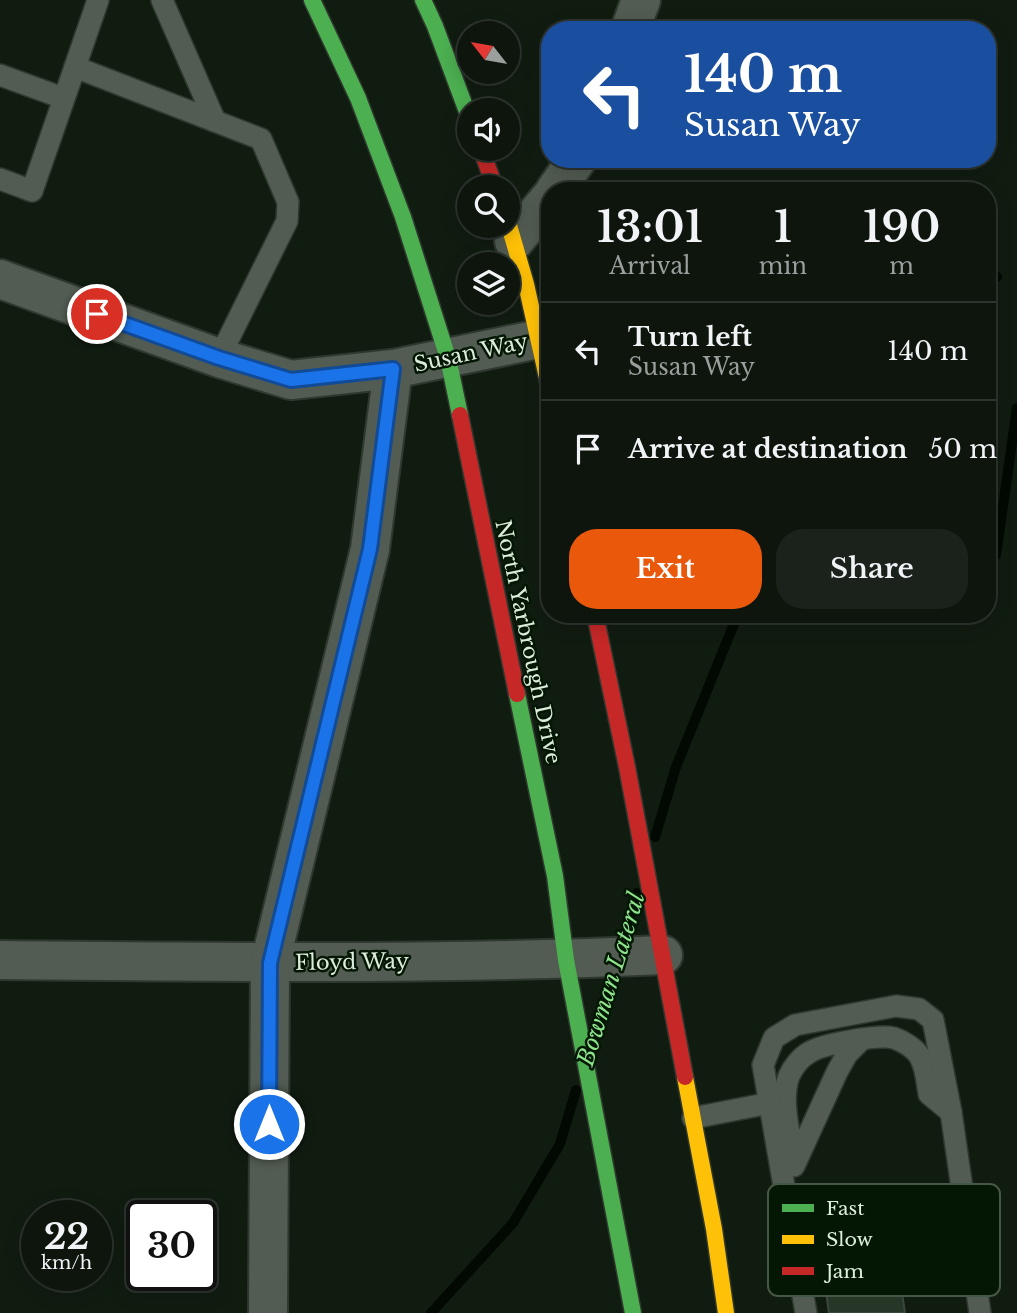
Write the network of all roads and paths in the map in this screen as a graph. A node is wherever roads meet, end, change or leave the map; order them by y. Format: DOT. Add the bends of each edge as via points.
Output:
graph roads {
  1 [pos="98,0"];
  2 [pos="162,0"];
  3 [pos="312,0"];
  4 [pos="423,0"];
  5 [pos="641,0"];
  6 [pos="634,21"];
  7 [pos="75,67"];
  8 [pos="0,75"];
  9 [pos="63,98"];
  10 [pos="462,98"];
  11 [pos="215,121"];
  12 [pos="0,179"];
  13 [pos="541,206"];
  14 [pos="520,223"];
  15 [pos="513,238"];
  16 [pos="0,279"];
  17 [pos="539,339"];
  18 [pos="541,348"];
  19 [pos="219,358"];
  20 [pos="448,358"];
  21 [pos="393,369"];
  22 [pos="597,623"];
  23 [pos="663,955"];
  24 [pos="0,960"];
  25 [pos="566,960"];
  26 [pos="270,963"];
  27 [pos="861,1040"];
  28 [pos="769,1103"];
  29 [pos="951,1112"];
  30 [pos="693,1118"];
  31 [pos="794,1166"];
  32 [pos="783,1184"];
  33 [pos="797,1184"];
  34 [pos="961,1184"];
  35 [pos="268,1313"];
  36 [pos="633,1313"];
  37 [pos="726,1313"];
  1 -- 7 [label="lane"];
  2 -- 11 [label="lane"];
  3 -- 20 [label="main road, North Yarbrough Drive" via="358,98"];
  4 -- 10 [label="main road"];
  5 -- 6 [label="street"];
  7 -- 9 [label="lane"];
  7 -- 11 [label="lane"];
  8 -- 9 [label="lane"];
  9 -- 12 [label="lane" via="32,191"];
  11 -- 19 [label="lane" via="261,139 288,202 286,221"];
  13 -- 14 [label="street"];
  15 -- 17 [label="main road"];
  16 -- 19 [label="street, Susan Way"];
  17 -- 18 [label="main road"];
  17 -- 20 [label="street, Susan Way"];
  19 -- 21 [label="street, Susan Way" via="291,380"];
  20 -- 21 [label="street, Susan Way"];
  20 -- 25 [label="main road, North Yarbrough Drive" via="555,876"];
  21 -- 26 [label="street" via="370,549"];
  22 -- 23 [label="main road"];
  23 -- 25 [label="street, Floyd Way"];
  23 -- 30 [label="main road"];
  24 -- 26 [label="street, Floyd Way"];
  25 -- 26 [label="street, Floyd Way"];
  25 -- 36 [label="main road, North Yarbrough Drive"];
  26 -- 35 [label="street"];
  27 -- 29 [label="lane" via="894,1038 908,1045 920,1055 929,1094"];
  27 -- 31 [label="lane" via="837,1072"];
  27 -- 31 [label="lane" via="818,1047 797,1063 790,1076 786,1114"];
  28 -- 29 [label="lane" via="763,1065 774,1038 794,1025 896,1006 919,1009 933,1020"];
  28 -- 30 [label="lane"];
  28 -- 32 [label="lane"];
  29 -- 34 [label="lane"];
  30 -- 37 [label="main road"];
  31 -- 33 [label="lane"];
}
